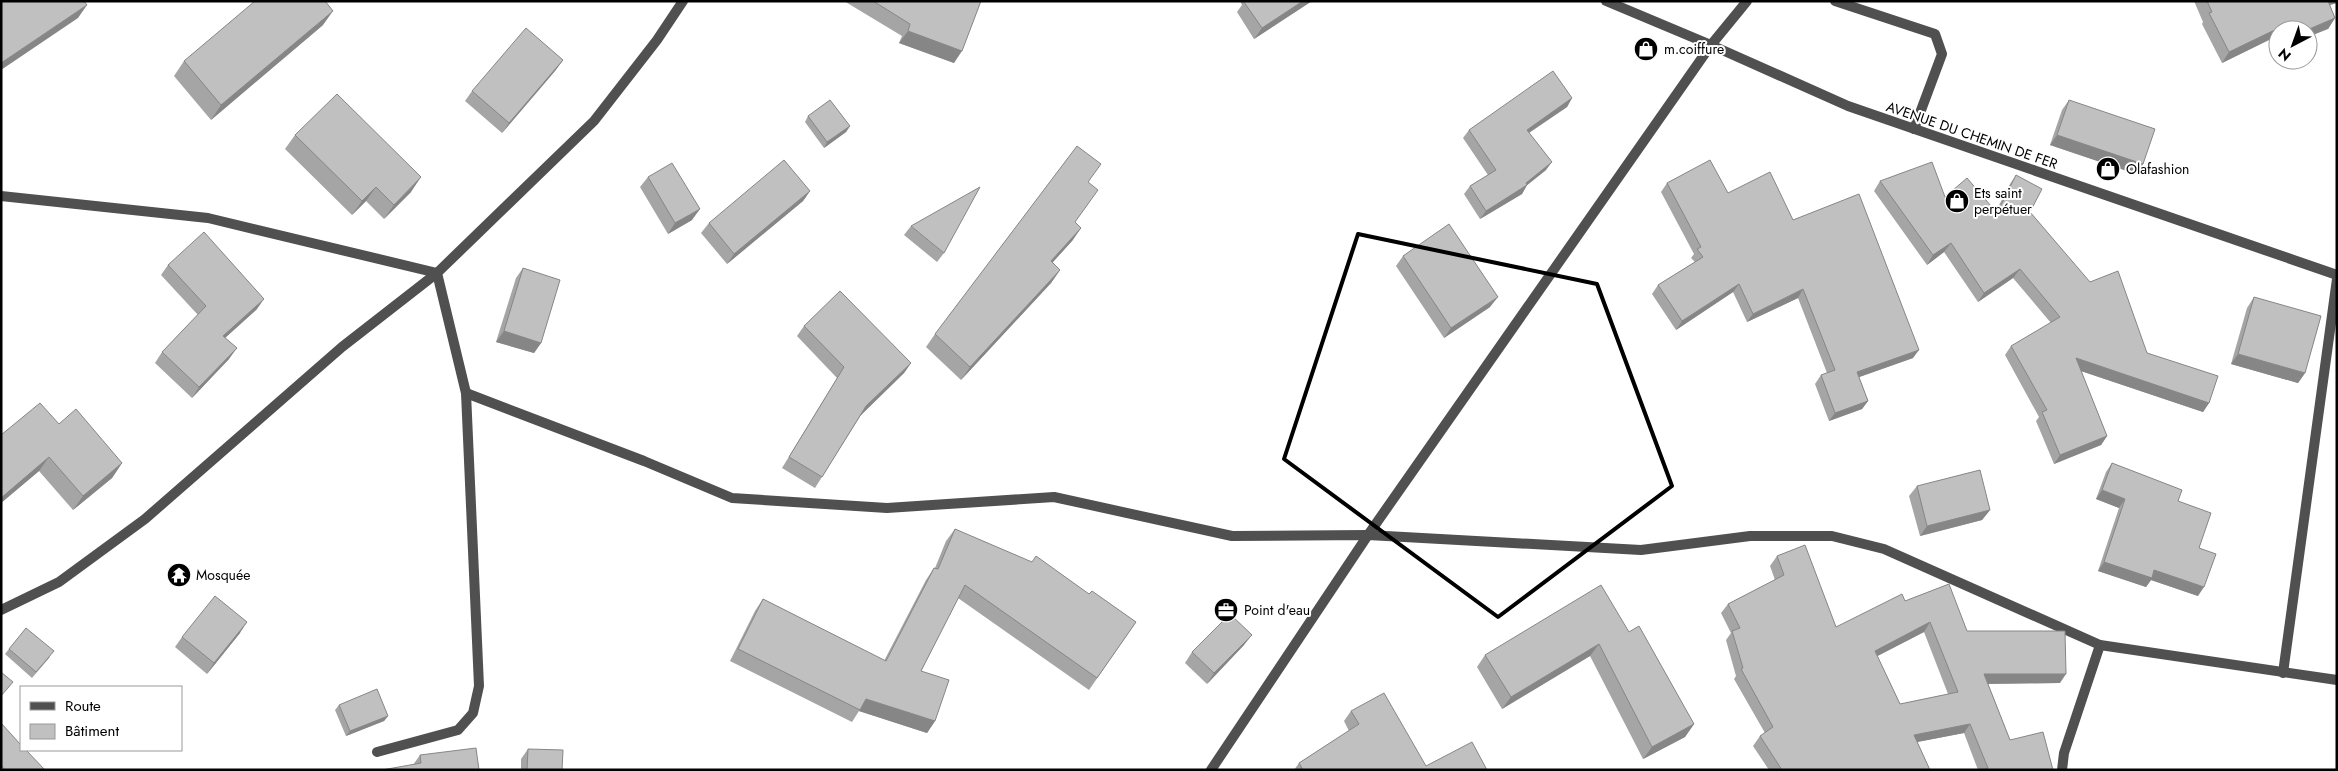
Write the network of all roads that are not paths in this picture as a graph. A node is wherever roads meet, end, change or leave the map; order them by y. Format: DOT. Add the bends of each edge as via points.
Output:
graph roads {
  1 [pos="683,1"];
  2 [pos="1606,1"];
  3 [pos="1747,1"];
  4 [pos="1836,1"];
  5 [pos="1711,45"];
  6 [pos="1914,129"];
  7 [pos="1,196"];
  8 [pos="437,273"];
  9 [pos="2337,277"];
  10 [pos="466,393"];
  11 [pos="1368,535"];
  12 [pos="1,610"];
  13 [pos="2100,645"];
  14 [pos="2283,673"];
  15 [pos="2337,680"];
  16 [pos="377,752"];
  17 [pos="1211,770"];
  18 [pos="2062,770"];
  1 -- 8 [label="street" via="594,121"];
  2 -- 5 [label="street, AVENUE DU CHEMIN DE FER"];
  3 -- 5 [label="street"];
  4 -- 6 [label="street" via="1935,34 1942,54"];
  5 -- 6 [label="street, AVENUE DU CHEMIN DE FER" via="1848,106"];
  5 -- 11 [label="street"];
  6 -- 9 [label="street, AVENUE DU CHEMIN DE FER"];
  7 -- 8 [label="street" via="208,218"];
  8 -- 10 [label="street"];
  8 -- 12 [label="street" via="342,348 145,519 58,582"];
  9 -- 14 [label="street"];
  10 -- 11 [label="street" via="732,498 887,508 1054,497 1232,536"];
  10 -- 16 [label="street" via="479,686 474,713 458,730"];
  11 -- 13 [label="street" via="1641,550 1750,536 1832,536 1884,549"];
  11 -- 17 [label="street"];
  13 -- 14 [label="street"];
  13 -- 18 [label="street" via="2064,753"];
  14 -- 15 [label="street"];
}
